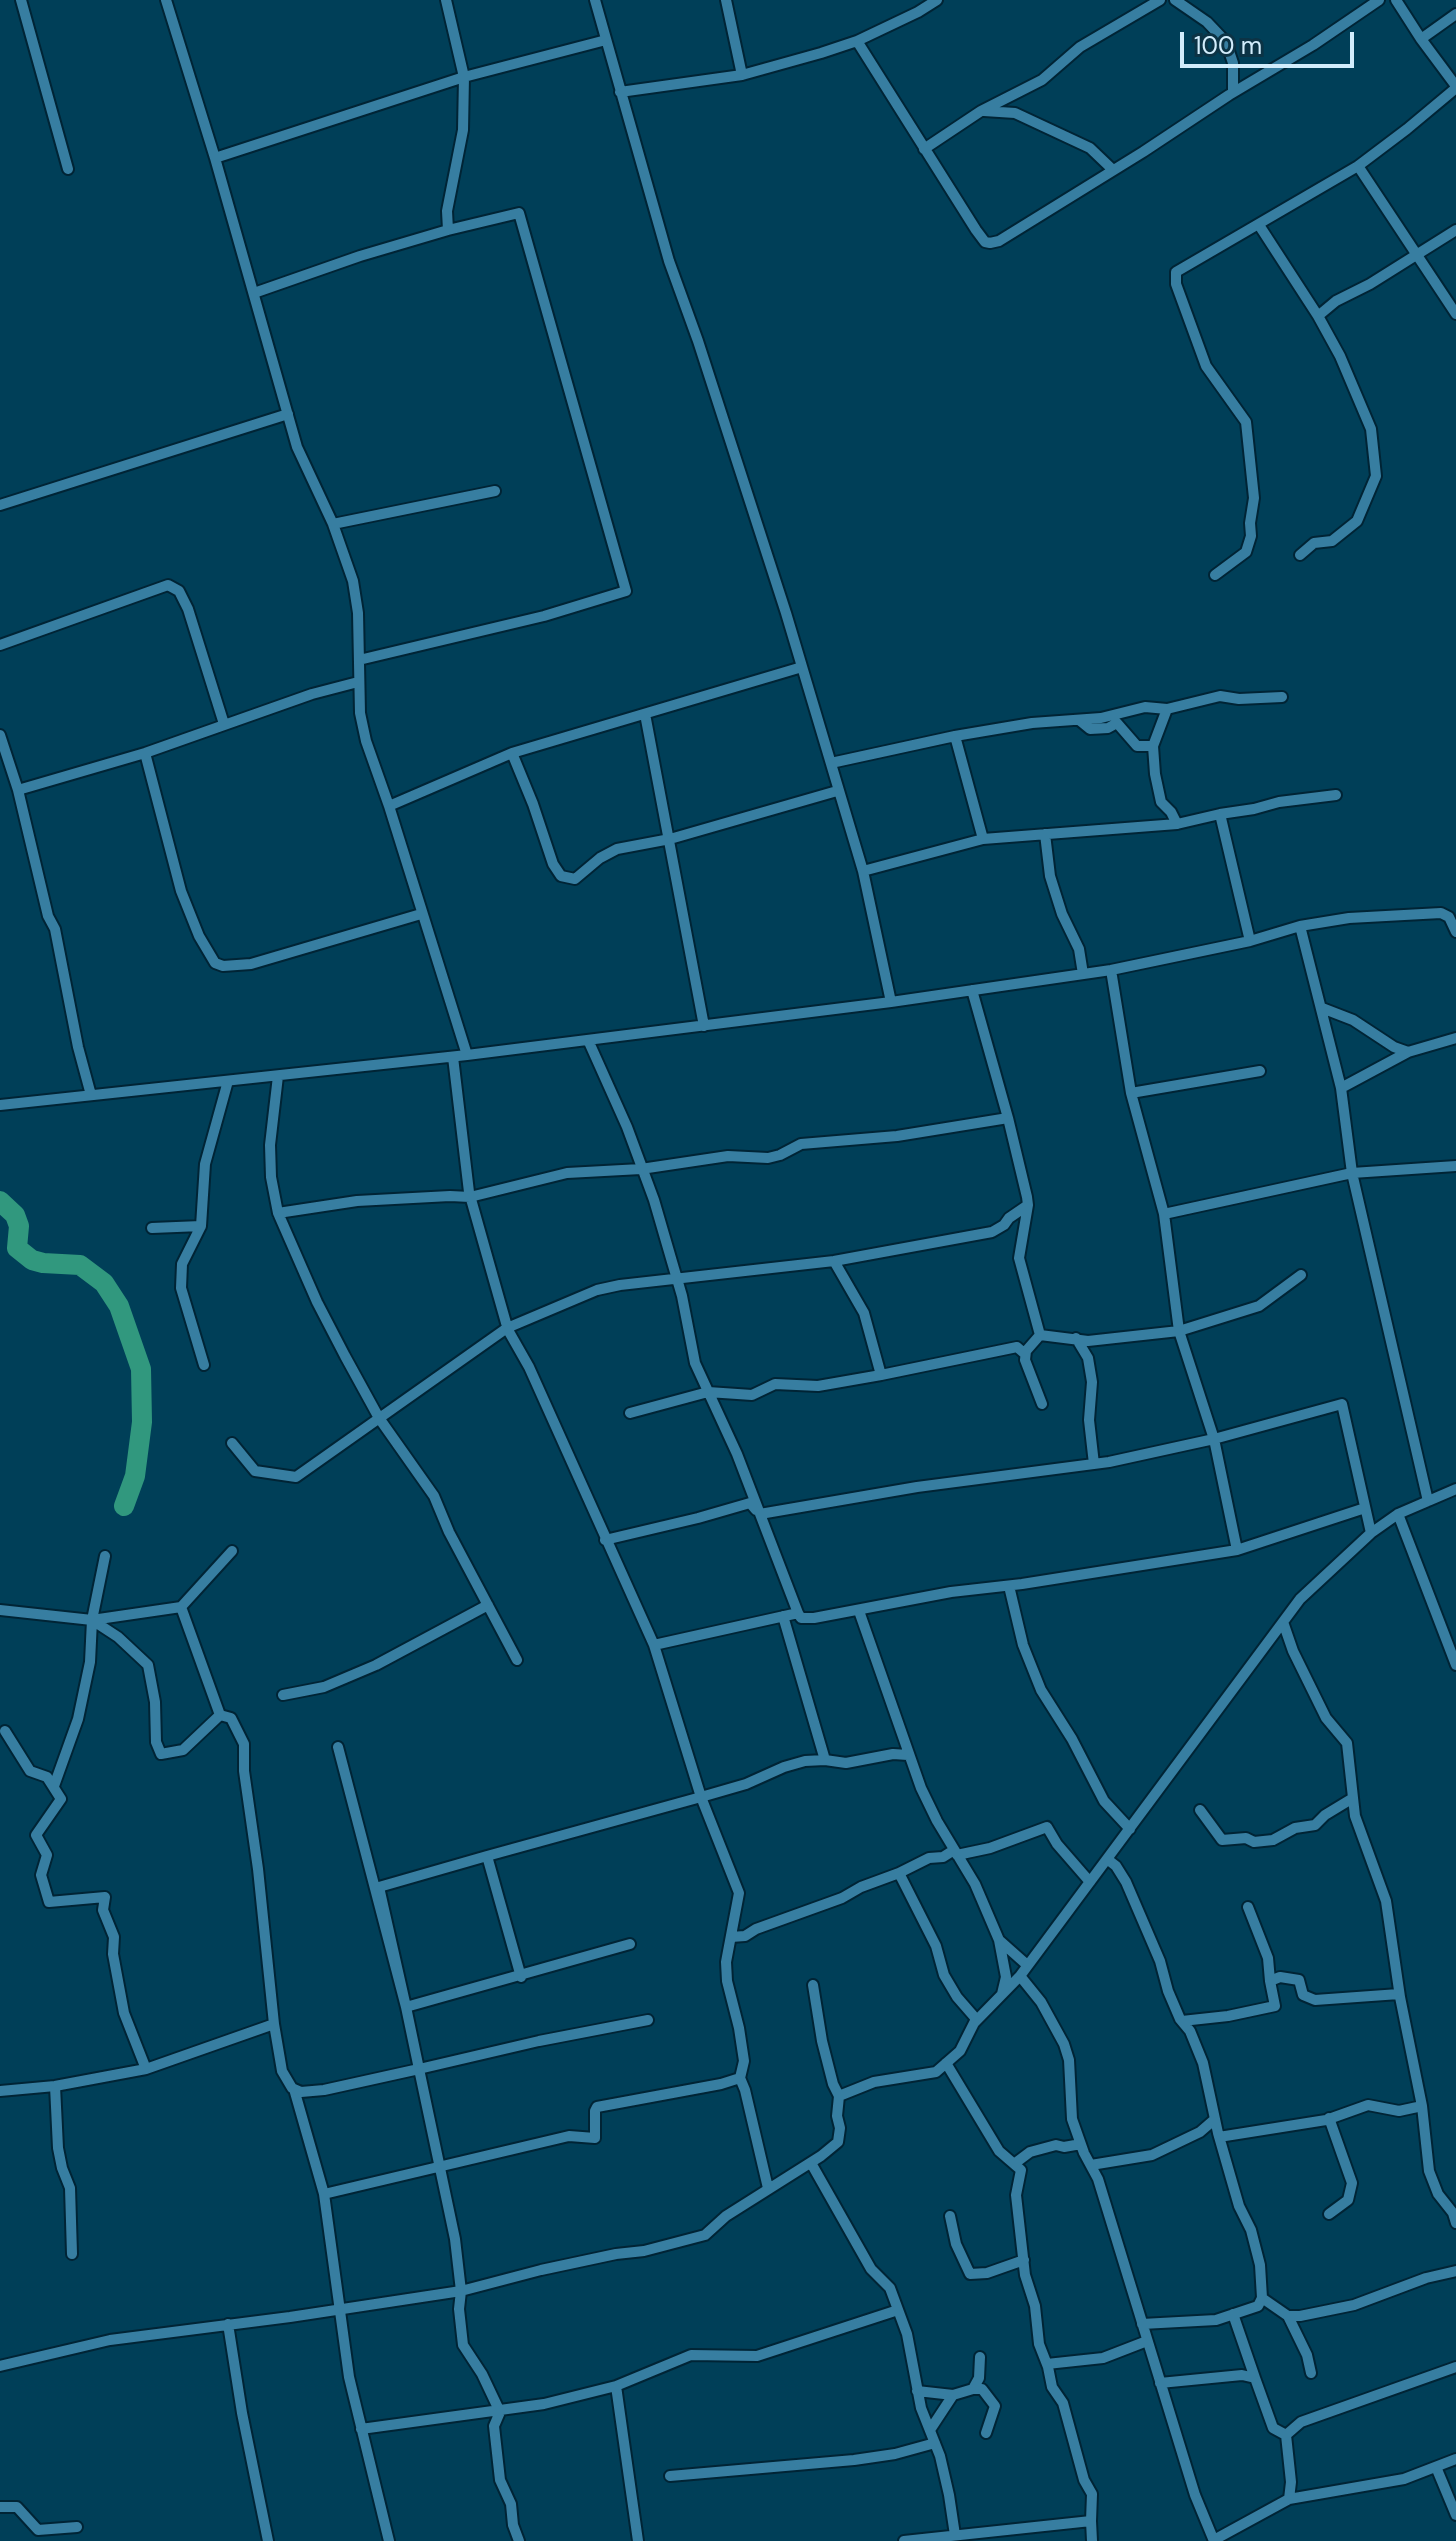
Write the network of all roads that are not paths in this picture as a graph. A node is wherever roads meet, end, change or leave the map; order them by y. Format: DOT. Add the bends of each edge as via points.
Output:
graph roads {
  1 [pos="21,0"];
  2 [pos="166,0"];
  3 [pos="446,0"];
  4 [pos="595,0"];
  5 [pos="726,0"];
  6 [pos="937,0"];
  7 [pos="1160,0"];
  8 [pos="1175,0"];
  9 [pos="1379,0"];
  10 [pos="1396,0"];
  11 [pos="1456,14"];
  12 [pos="1421,39"];
  13 [pos="606,40"];
  14 [pos="857,41"];
  15 [pos="742,75"];
  16 [pos="464,77"];
  17 [pos="1456,87"];
  18 [pos="620,92"];
  19 [pos="1233,92"];
  20 [pos="981,111"];
  21 [pos="924,149"];
  22 [pos="215,158"];
  23 [pos="1358,166"];
  24 [pos="68,169"];
  25 [pos="1113,170"];
  26 [pos="1259,225"];
  27 [pos="448,230"];
  28 [pos="1456,230"];
  29 [pos="1415,255"];
  30 [pos="254,293"];
  31 [pos="1456,314"];
  32 [pos="1318,316"];
  33 [pos="288,414"];
  34 [pos="495,491"];
  35 [pos="0,505"];
  36 [pos="333,524"];
  37 [pos="1300,555"];
  38 [pos="1215,575"];
  39 [pos="0,645"];
  40 [pos="359,660"];
  41 [pos="802,667"];
  42 [pos="358,682"];
  43 [pos="1282,697"];
  44 [pos="1167,709"];
  45 [pos="645,714"];
  46 [pos="1079,720"];
  47 [pos="224,724"];
  48 [pos="0,735"];
  49 [pos="955,736"];
  50 [pos="1153,746"];
  51 [pos="145,753"];
  52 [pos="512,753"];
  53 [pos="831,763"];
  54 [pos="18,790"];
  55 [pos="837,791"];
  56 [pos="1336,795"];
  57 [pos="389,806"];
  58 [pos="1220,814"];
  59 [pos="1177,824"];
  60 [pos="1045,834"];
  61 [pos="670,839"];
  62 [pos="983,839"];
  63 [pos="863,871"];
  64 [pos="421,914"];
  65 [pos="1300,926"];
  66 [pos="1456,932"];
  67 [pos="1250,941"];
  68 [pos="1111,970"];
  69 [pos="1083,974"];
  70 [pos="972,990"];
  71 [pos="891,1002"];
  72 [pos="1322,1008"];
  73 [pos="704,1026"];
  74 [pos="1456,1038"];
  75 [pos="588,1040"];
  76 [pos="1408,1052"];
  77 [pos="467,1055"];
  78 [pos="453,1057"];
  79 [pos="1260,1071"];
  80 [pos="278,1076"];
  81 [pos="228,1081"];
  82 [pos="1341,1088"];
  83 [pos="1131,1093"];
  84 [pos="91,1095"];
  85 [pos="0,1105"];
  86 [pos="1008,1118"];
  87 [pos="1456,1166"];
  88 [pos="641,1169"];
  89 [pos="1352,1173"];
  90 [pos="470,1197"];
  91 [pos="1028,1205"];
  92 [pos="278,1213"];
  93 [pos="1164,1214"];
  94 [pos="201,1226"];
  95 [pos="152,1228"];
  96 [pos="834,1261"];
  97 [pos="1301,1275"];
  98 [pos="677,1281"];
  99 [pos="507,1328"];
  100 [pos="1179,1331"];
  101 [pos="1040,1335"];
  102 [pos="1076,1338"];
  103 [pos="1025,1354"];
  104 [pos="204,1365"];
  105 [pos="881,1375"];
  106 [pos="708,1392"];
  107 [pos="1042,1404"];
  108 [pos="630,1413"];
  109 [pos="379,1418"];
  110 [pos="1214,1439"];
  111 [pos="232,1443"];
  112 [pos="1094,1464"];
  113 [pos="1456,1489"];
  114 [pos="1428,1501"];
  115 [pos="1365,1508"];
  116 [pos="760,1514"];
  117 [pos="1398,1514"];
  118 [pos="1371,1533"];
  119 [pos="605,1540"];
  120 [pos="1237,1550"];
  121 [pos="232,1551"];
  122 [pos="105,1556"];
  123 [pos="1009,1586"];
  124 [pos="488,1605"];
  125 [pos="181,1607"];
  126 [pos="0,1610"];
  127 [pos="859,1611"];
  128 [pos="798,1613"];
  129 [pos="783,1616"];
  130 [pos="92,1620"];
  131 [pos="1283,1622"];
  132 [pos="654,1645"];
  133 [pos="517,1660"];
  134 [pos="1456,1665"];
  135 [pos="283,1695"];
  136 [pos="220,1715"];
  137 [pos="5,1731"];
  138 [pos="338,1747"];
  139 [pos="908,1755"];
  140 [pos="825,1760"];
  141 [pos="54,1786"];
  142 [pos="701,1797"];
  143 [pos="1353,1798"];
  144 [pos="1200,1810"];
  145 [pos="1130,1829"];
  146 [pos="956,1852"];
  147 [pos="487,1856"];
  148 [pos="1107,1859"];
  149 [pos="899,1873"];
  150 [pos="1090,1882"];
  151 [pos="1248,1907"];
  152 [pos="731,1937"];
  153 [pos="999,1940"];
  154 [pos="630,1944"];
  155 [pos="1026,1964"];
  156 [pos="1020,1976"];
  157 [pos="521,1977"];
  158 [pos="1270,1981"];
  159 [pos="813,1985"];
  160 [pos="1002,1994"];
  161 [pos="1399,1994"];
  162 [pos="406,2007"];
  163 [pos="648,2020"];
  164 [pos="977,2020"];
  165 [pos="1182,2021"];
  166 [pos="274,2024"];
  167 [pos="946,2063"];
  168 [pos="146,2069"];
  169 [pos="419,2069"];
  170 [pos="740,2078"];
  171 [pos="55,2086"];
  172 [pos="294,2089"];
  173 [pos="0,2091"];
  174 [pos="839,2096"];
  175 [pos="1422,2106"];
  176 [pos="1329,2118"];
  177 [pos="1215,2119"];
  178 [pos="1219,2137"];
  179 [pos="1081,2144"];
  180 [pos="811,2163"];
  181 [pos="1014,2164"];
  182 [pos="440,2165"];
  183 [pos="1091,2165"];
  184 [pos="768,2188"];
  185 [pos="324,2194"];
  186 [pos="1329,2214"];
  187 [pos="950,2216"];
  188 [pos="1456,2223"];
  189 [pos="72,2254"];
  190 [pos="1024,2260"];
  191 [pos="1456,2271"];
  192 [pos="461,2291"];
  193 [pos="1262,2298"];
  194 [pos="341,2309"];
  195 [pos="898,2310"];
  196 [pos="1233,2314"];
  197 [pos="1288,2316"];
  198 [pos="228,2324"];
  199 [pos="1142,2324"];
  200 [pos="1147,2341"];
  201 [pos="980,2357"];
  202 [pos="1047,2364"];
  203 [pos="0,2366"];
  204 [pos="1456,2367"];
  205 [pos="1311,2373"];
  206 [pos="1255,2378"];
  207 [pos="1160,2383"];
  208 [pos="616,2386"];
  209 [pos="973,2389"];
  210 [pos="917,2391"];
  211 [pos="953,2395"];
  212 [pos="500,2412"];
  213 [pos="361,2429"];
  214 [pos="930,2430"];
  215 [pos="986,2433"];
  216 [pos="1286,2435"];
  217 [pos="935,2443"];
  218 [pos="1456,2459"];
  219 [pos="1436,2467"];
  220 [pos="670,2476"];
  221 [pos="1289,2499"];
  222 [pos="0,2507"];
  223 [pos="1456,2515"];
  224 [pos="1091,2521"];
  225 [pos="77,2527"];
  226 [pos="955,2535"];
  227 [pos="936,2539"];
  228 [pos="1214,2540"];
  229 [pos="268,2541"];
  230 [pos="389,2541"];
  231 [pos="519,2541"];
  232 [pos="638,2541"];
  233 [pos="904,2541"];
  234 [pos="1092,2541"];
  1 -- 24 [label="street"];
  2 -- 22 [label="street"];
  3 -- 16 [label="street"];
  4 -- 13 [label="street"];
  5 -- 15 [label="street"];
  6 -- 14 [label="street"];
  7 -- 20 [label="street" via="1080,47 1042,80"];
  8 -- 19 [label="street" via="1226,42 1232,53"];
  9 -- 19 [label="street"];
  10 -- 12 [label="street"];
  11 -- 12 [label="street"];
  12 -- 17 [label="street"];
  13 -- 16 [label="street"];
  13 -- 18 [label="street"];
  14 -- 15 [label="street"];
  14 -- 21 [label="street"];
  15 -- 18 [label="street"];
  16 -- 22 [label="street"];
  16 -- 27 [label="street" via="463,130"];
  17 -- 23 [label="street"];
  18 -- 41 [label="street" via="669,261"];
  19 -- 25 [label="street"];
  20 -- 21 [label="street"];
  20 -- 25 [label="street" via="1015,113 1090,148"];
  21 -- 25 [label="street" via="990,243"];
  22 -- 30 [label="street"];
  23 -- 26 [label="street"];
  23 -- 29 [label="street"];
  26 -- 32 [label="street"];
  26 -- 38 [label="street" via="1177,270 1175,276 1206,366 1246,422 1254,498 1251,536 1246,552"];
  27 -- 30 [label="street"];
  27 -- 40 [label="street" via="519,213 626,591"];
  28 -- 29 [label="street"];
  29 -- 31 [label="street"];
  29 -- 32 [label="street"];
  30 -- 33 [label="street"];
  32 -- 37 [label="street" via="1371,429 1376,476 1357,521 1332,541 1314,543"];
  33 -- 35 [label="street"];
  33 -- 36 [label="street" via="297,447"];
  34 -- 36 [label="street"];
  36 -- 40 [label="street" via="353,581"];
  39 -- 47 [label="street" via="168,585 179,591 188,609"];
  40 -- 42 [label="street"];
  41 -- 45 [label="street"];
  41 -- 53 [label="street"];
  42 -- 47 [label="street"];
  42 -- 57 [label="street" via="366,741"];
  43 -- 44 [label="street" via="1220,696"];
  44 -- 46 [label="street" via="1145,707"];
  44 -- 50 [label="street"];
  45 -- 52 [label="street"];
  45 -- 61 [label="street"];
  46 -- 49 [label="street"];
  46 -- 50 [label="street" via="1090,729 1117,723 1137,746"];
  47 -- 51 [label="street"];
  48 -- 54 [label="street"];
  49 -- 53 [label="street"];
  49 -- 62 [label="street"];
  50 -- 59 [label="street" via="1161,802"];
  51 -- 54 [label="street"];
  51 -- 64 [label="street" via="181,891 215,963 251,964"];
  52 -- 57 [label="street"];
  52 -- 61 [label="street" via="561,876 575,879 617,849"];
  53 -- 55 [label="street"];
  54 -- 84 [label="street"];
  55 -- 61 [label="street"];
  55 -- 63 [label="street"];
  56 -- 58 [label="street"];
  57 -- 64 [label="street"];
  58 -- 59 [label="street"];
  58 -- 67 [label="street"];
  59 -- 60 [label="street"];
  60 -- 62 [label="street"];
  60 -- 69 [label="street" via="1050,876 1079,949"];
  61 -- 73 [label="street"];
  62 -- 63 [label="street"];
  63 -- 71 [label="street"];
  64 -- 77 [label="street"];
  65 -- 66 [label="street" via="1441,913"];
  65 -- 67 [label="street"];
  65 -- 72 [label="street"];
  67 -- 68 [label="street"];
  68 -- 69 [label="street"];
  68 -- 83 [label="street"];
  69 -- 70 [label="street"];
  70 -- 71 [label="street"];
  70 -- 86 [label="street"];
  71 -- 73 [label="street"];
  72 -- 76 [label="street"];
  72 -- 82 [label="street"];
  73 -- 75 [label="street"];
  74 -- 76 [label="street"];
  75 -- 77 [label="street"];
  75 -- 88 [label="street"];
  76 -- 82 [label="street"];
  77 -- 78 [label="street"];
  78 -- 80 [label="street"];
  78 -- 90 [label="street"];
  79 -- 83 [label="street"];
  80 -- 81 [label="street"];
  80 -- 92 [label="street" via="270,1145"];
  81 -- 84 [label="street"];
  81 -- 94 [label="street" via="205,1164"];
  82 -- 89 [label="street"];
  83 -- 93 [label="street"];
  84 -- 85 [label="street"];
  86 -- 88 [label="street" via="897,1136 801,1144 768,1158 728,1156"];
  86 -- 91 [label="street"];
  87 -- 89 [label="street"];
  88 -- 90 [label="street" via="567,1173"];
  88 -- 98 [label="street"];
  89 -- 93 [label="street"];
  89 -- 114 [label="street"];
  90 -- 92 [label="street" via="357,1201"];
  90 -- 99 [label="street"];
  91 -- 96 [label="street" via="992,1232"];
  91 -- 101 [label="street" via="1019,1258"];
  92 -- 109 [label="street" via="317,1302"];
  93 -- 100 [label="street"];
  94 -- 95 [label="street"];
  94 -- 104 [label="street" via="182,1264 181,1288"];
  96 -- 98 [label="street"];
  96 -- 105 [label="street" via="864,1313"];
  97 -- 100 [label="street" via="1259,1306"];
  98 -- 99 [label="street" via="597,1290"];
  98 -- 106 [label="street" via="695,1363"];
  99 -- 109 [label="street"];
  99 -- 119 [label="street"];
  100 -- 102 [label="street"];
  100 -- 110 [label="street"];
  101 -- 102 [label="street"];
  101 -- 103 [label="street"];
  102 -- 112 [label="street" via="1088,1358 1092,1382"];
  103 -- 105 [label="street" via="1017,1347"];
  103 -- 107 [label="street"];
  105 -- 106 [label="street" via="818,1386 775,1384 752,1395"];
  106 -- 108 [label="street"];
  106 -- 116 [label="street"];
  109 -- 111 [label="street" via="296,1477 255,1471"];
  109 -- 124 [label="street" via="434,1496"];
  110 -- 112 [label="street"];
  110 -- 115 [label="street" via="1342,1404"];
  110 -- 120 [label="street"];
  112 -- 116 [label="street"];
  113 -- 114 [label="street"];
  114 -- 117 [label="street"];
  115 -- 118 [label="street"];
  115 -- 120 [label="street"];
  116 -- 119 [label="street" via="750,1503"];
  116 -- 128 [label="street"];
  117 -- 118 [label="street"];
  117 -- 134 [label="street"];
  118 -- 131 [label="street" via="1300,1599"];
  119 -- 132 [label="street"];
  120 -- 123 [label="street"];
  121 -- 125 [label="street"];
  122 -- 130 [label="street"];
  123 -- 127 [label="street"];
  123 -- 145 [label="street" via="1041,1690 1104,1801"];
  124 -- 133 [label="street"];
  124 -- 135 [label="street" via="376,1665 324,1687"];
  125 -- 130 [label="street"];
  125 -- 136 [label="street"];
  126 -- 130 [label="street"];
  127 -- 128 [label="street" via="814,1618"];
  127 -- 139 [label="street"];
  128 -- 129 [label="street"];
  129 -- 132 [label="street"];
  129 -- 140 [label="street"];
  130 -- 136 [label="street" via="148,1665 161,1754 183,1750"];
  130 -- 141 [label="street" via="78,1719"];
  131 -- 143 [label="street" via="1326,1718 1347,1743"];
  131 -- 145 [label="street"];
  132 -- 142 [label="street"];
  136 -- 166 [label="street" via="231,1718 244,1744"];
  137 -- 141 [label="street" via="30,1771"];
  138 -- 162 [label="street"];
  139 -- 140 [label="street" via="846,1763"];
  139 -- 146 [label="street" via="930,1809"];
  140 -- 142 [label="street" via="784,1767"];
  141 -- 168 [label="street" via="61,1799 36,1835 47,1855 41,1875 49,1902 105,1897 103,1910 114,1937 124,2013"];
  142 -- 147 [label="street"];
  142 -- 152 [label="street" via="739,1893"];
  143 -- 144 [label="street" via="1315,1825 1254,1842 1222,1840"];
  143 -- 161 [label="street" via="1386,1901"];
  145 -- 148 [label="street"];
  146 -- 149 [label="street"];
  146 -- 150 [label="street" via="990,1848 1047,1827"];
  146 -- 153 [label="street"];
  147 -- 157 [label="street"];
  147 -- 162 [label="street" via="379,1887"];
  148 -- 150 [label="street"];
  148 -- 165 [label="street" via="1126,1882"];
  149 -- 152 [label="street" via="745,1936"];
  149 -- 164 [label="street" via="936,1946 944,1975"];
  150 -- 155 [label="street"];
  151 -- 158 [label="street" via="1268,1958"];
  152 -- 170 [label="street" via="727,1981 744,2061"];
  153 -- 155 [label="street"];
  153 -- 160 [label="street" via="1006,1977"];
  154 -- 157 [label="street"];
  155 -- 156 [label="street"];
  156 -- 160 [label="street"];
  156 -- 179 [label="street" via="1064,2044 1072,2119"];
  157 -- 162 [label="street"];
  158 -- 161 [label="street" via="1299,1980 1303,1995 1315,2000"];
  158 -- 165 [label="street" via="1275,2006"];
  159 -- 174 [label="street" via="822,2041"];
  160 -- 164 [label="street"];
  161 -- 175 [label="street"];
  162 -- 169 [label="street"];
  163 -- 169 [label="street"];
  164 -- 167 [label="street" via="960,2051"];
  165 -- 177 [label="street" via="1203,2063"];
  166 -- 168 [label="street"];
  166 -- 172 [label="street" via="282,2071"];
  167 -- 174 [label="street" via="936,2072 874,2082"];
  167 -- 181 [label="street" via="999,2151"];
  168 -- 171 [label="street"];
  169 -- 172 [label="street" via="307,2093"];
  169 -- 182 [label="street"];
  170 -- 182 [label="street" via="597,2107 595,2138 569,2136"];
  170 -- 184 [label="street"];
  171 -- 173 [label="street"];
  171 -- 189 [label="street" via="58,2148 70,2188"];
  172 -- 185 [label="street"];
  174 -- 180 [label="street" via="838,2142"];
  175 -- 176 [label="street" via="1399,2111 1368,2105"];
  175 -- 188 [label="street" via="1429,2171"];
  176 -- 178 [label="street"];
  176 -- 186 [label="street" via="1352,2183 1348,2200"];
  177 -- 178 [label="street"];
  177 -- 183 [label="street" via="1152,2155"];
  178 -- 193 [label="street" via="1251,2230"];
  179 -- 181 [label="street" via="1030,2152"];
  179 -- 183 [label="street"];
  180 -- 184 [label="street"];
  180 -- 195 [label="street" via="871,2269 890,2288"];
  181 -- 190 [label="street" via="1021,2170 1016,2195"];
  182 -- 185 [label="street"];
  182 -- 192 [label="street"];
  183 -- 199 [label="street"];
  184 -- 192 [label="street" via="705,2235"];
  185 -- 194 [label="street"];
  187 -- 190 [label="street" via="970,2274"];
  190 -- 202 [label="street"];
  191 -- 197 [label="street" via="1354,2305"];
  192 -- 194 [label="street"];
  192 -- 212 [label="street" via="463,2345"];
  193 -- 196 [label="street" via="1258,2306"];
  193 -- 197 [label="street"];
  194 -- 198 [label="street"];
  194 -- 213 [label="street"];
  195 -- 208 [label="street" via="757,2356 691,2355"];
  195 -- 210 [label="street"];
  196 -- 199 [label="street" via="1216,2320"];
  196 -- 206 [label="street"];
  197 -- 205 [label="street"];
  198 -- 203 [label="street" via="110,2340"];
  198 -- 229 [label="street"];
  199 -- 200 [label="street"];
  200 -- 202 [label="street" via="1103,2358"];
  200 -- 207 [label="street"];
  201 -- 209 [label="street"];
  202 -- 224 [label="street" via="1092,2494"];
  204 -- 216 [label="street" via="1301,2422"];
  206 -- 207 [label="street"];
  206 -- 216 [label="street" via="1273,2428"];
  207 -- 228 [label="street"];
  208 -- 212 [label="street"];
  208 -- 232 [label="street"];
  209 -- 211 [label="street"];
  209 -- 215 [label="street" via="982,2389 995,2406"];
  210 -- 211 [label="street"];
  210 -- 214 [label="street"];
  211 -- 214 [label="street"];
  212 -- 213 [label="street"];
  212 -- 231 [label="street" via="494,2426 500,2480"];
  213 -- 230 [label="street"];
  214 -- 217 [label="street"];
  216 -- 221 [label="street"];
  217 -- 220 [label="street" via="854,2460"];
  217 -- 226 [label="street"];
  218 -- 219 [label="street"];
  219 -- 221 [label="street" via="1404,2479"];
  219 -- 223 [label="street"];
  221 -- 228 [label="street"];
  222 -- 225 [label="street" via="17,2507 38,2530"];
  224 -- 226 [label="street"];
  224 -- 234 [label="street"];
  226 -- 227 [label="street"];
  227 -- 233 [label="street"];
}
